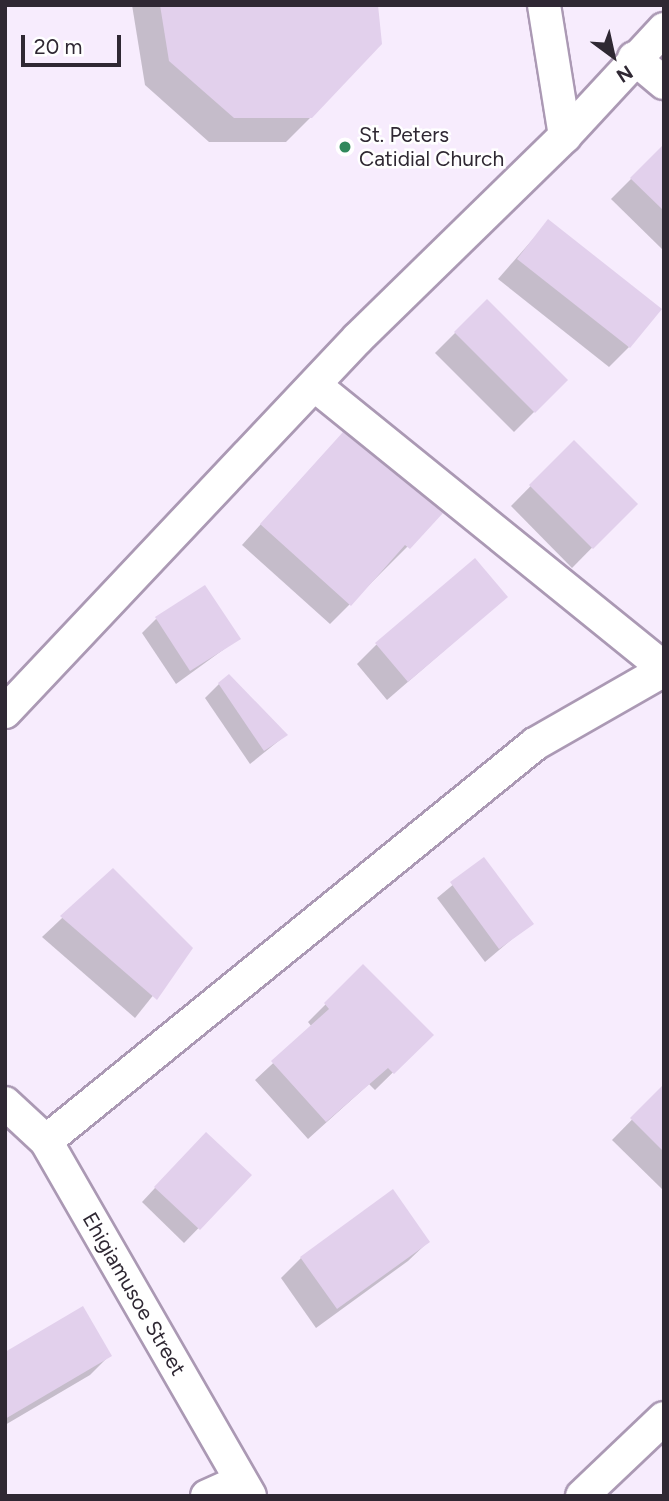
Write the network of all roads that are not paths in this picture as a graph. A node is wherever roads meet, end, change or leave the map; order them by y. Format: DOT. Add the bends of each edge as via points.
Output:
graph roads {
  1 [pos="544,5"];
  2 [pos="664,29"];
  3 [pos="634,58"];
  4 [pos="664,83"];
  5 [pos="565,136"];
  6 [pos="317,387"];
  7 [pos="664,669"];
  8 [pos="5,712"];
  9 [pos="5,1103"];
  10 [pos="46,1141"];
  11 [pos="664,1418"];
  12 [pos="245,1488"];
  13 [pos="207,1496"];
  14 [pos="582,1496"];
  1 -- 5 [label="street"];
  2 -- 3 [label="street"];
  3 -- 4 [label="street"];
  3 -- 5 [label="street"];
  5 -- 6 [label="street" via="358,338"];
  6 -- 7 [label="street"];
  6 -- 8 [label="street"];
  7 -- 10 [label="street" via="535,744"];
  9 -- 10 [label="street, Ehigiamusoe Street"];
  10 -- 12 [label="street, Ehigiamusoe Street"];
  11 -- 14 [label="street"];
  12 -- 13 [label="street"];
}
